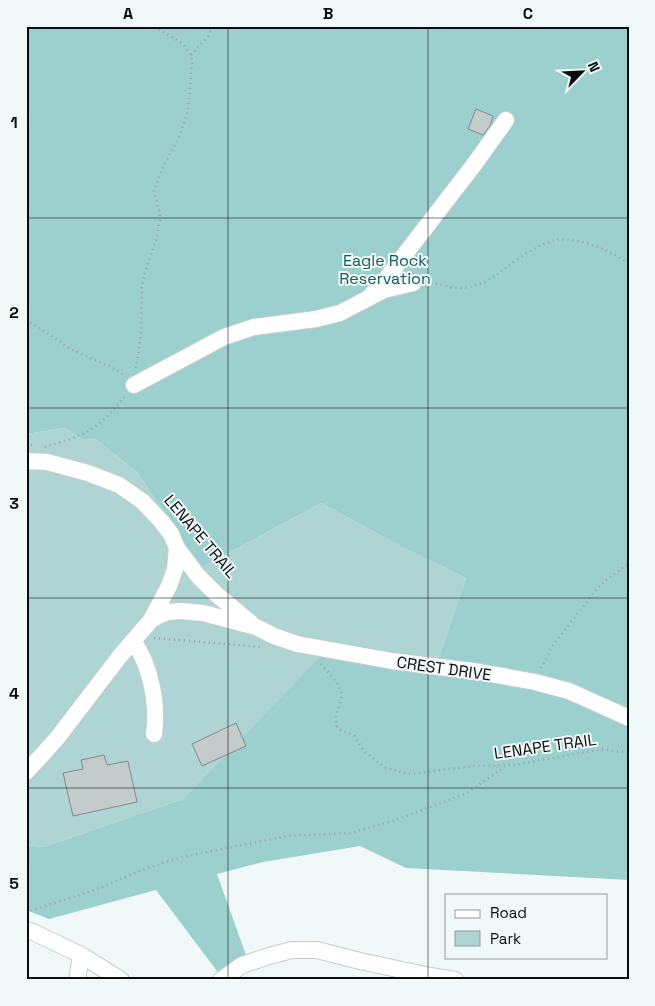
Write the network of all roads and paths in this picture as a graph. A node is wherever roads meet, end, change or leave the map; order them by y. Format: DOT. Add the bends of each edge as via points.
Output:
graph roads {
  1 [pos="30,26"];
  2 [pos="153,26"];
  3 [pos="213,26"];
  4 [pos="26,29"];
  5 [pos="190,55"];
  6 [pos="506,120"];
  7 [pos="629,262"];
  8 [pos="413,283"];
  9 [pos="367,300"];
  10 [pos="26,320"];
  11 [pos="134,385"];
  12 [pos="54,450"];
  13 [pos="26,461"];
  14 [pos="177,548"];
  15 [pos="629,563"];
  16 [pos="151,620"];
  17 [pos="256,627"];
  18 [pos="133,641"];
  19 [pos="306,646"];
  20 [pos="535,682"];
  21 [pos="629,718"];
  22 [pos="154,734"];
  23 [pos="629,753"];
  24 [pos="507,765"];
  25 [pos="26,772"];
  26 [pos="26,912"];
  27 [pos="26,930"];
  28 [pos="81,955"];
  29 [pos="77,980"];
  30 [pos="121,980"];
  31 [pos="221,980"];
  32 [pos="455,980"];
  1 -- 4 [label="path"];
  2 -- 5 [label="path" via="182,42"];
  3 -- 5 [label="path"];
  5 -- 11 [label="path" via="187,114 154,191 160,220 142,286 141,335"];
  6 -- 9 [label="street"];
  7 -- 8 [label="path" via="596,246 557,239 525,255 485,282 464,288"];
  8 -- 9 [label="street" via="384,290"];
  9 -- 11 [label="street" via="340,313 254,327 224,337"];
  10 -- 11 [label="path" via="69,348 126,376"];
  11 -- 12 [label="path" via="96,426 45,447"];
  13 -- 14 [label="street, CREST DRIVE" via="48,462 119,485 142,501 161,521"];
  14 -- 16 [label="street, CREST DRIVE" via="169,586"];
  14 -- 17 [label="street, CREST DRIVE" via="216,594"];
  15 -- 20 [label="path" via="600,585 579,610 553,645"];
  16 -- 17 [label="street, CREST DRIVE" via="168,612 181,611"];
  16 -- 18 [label="street, CREST DRIVE"];
  17 -- 19 [label="street, CREST DRIVE"];
  18 -- 22 [label="street" via="140,652 154,700"];
  18 -- 25 [label="street, CREST DRIVE" via="58,737"];
  19 -- 20 [label="street, CREST DRIVE"];
  19 -- 24 [label="path, LENAPE TRAIL" via="342,691 336,726 354,736 364,751 386,768 409,774"];
  20 -- 21 [label="street, CREST DRIVE" via="569,691"];
  23 -- 24 [label="path, LENAPE TRAIL" via="602,749"];
  24 -- 26 [label="path" via="467,793 393,821 350,833 287,836 182,857"];
  27 -- 28 [label="street"];
  28 -- 29 [label="street"];
  28 -- 30 [label="street"];
  31 -- 32 [label="street" via="242,965 292,950 317,950"];
}
